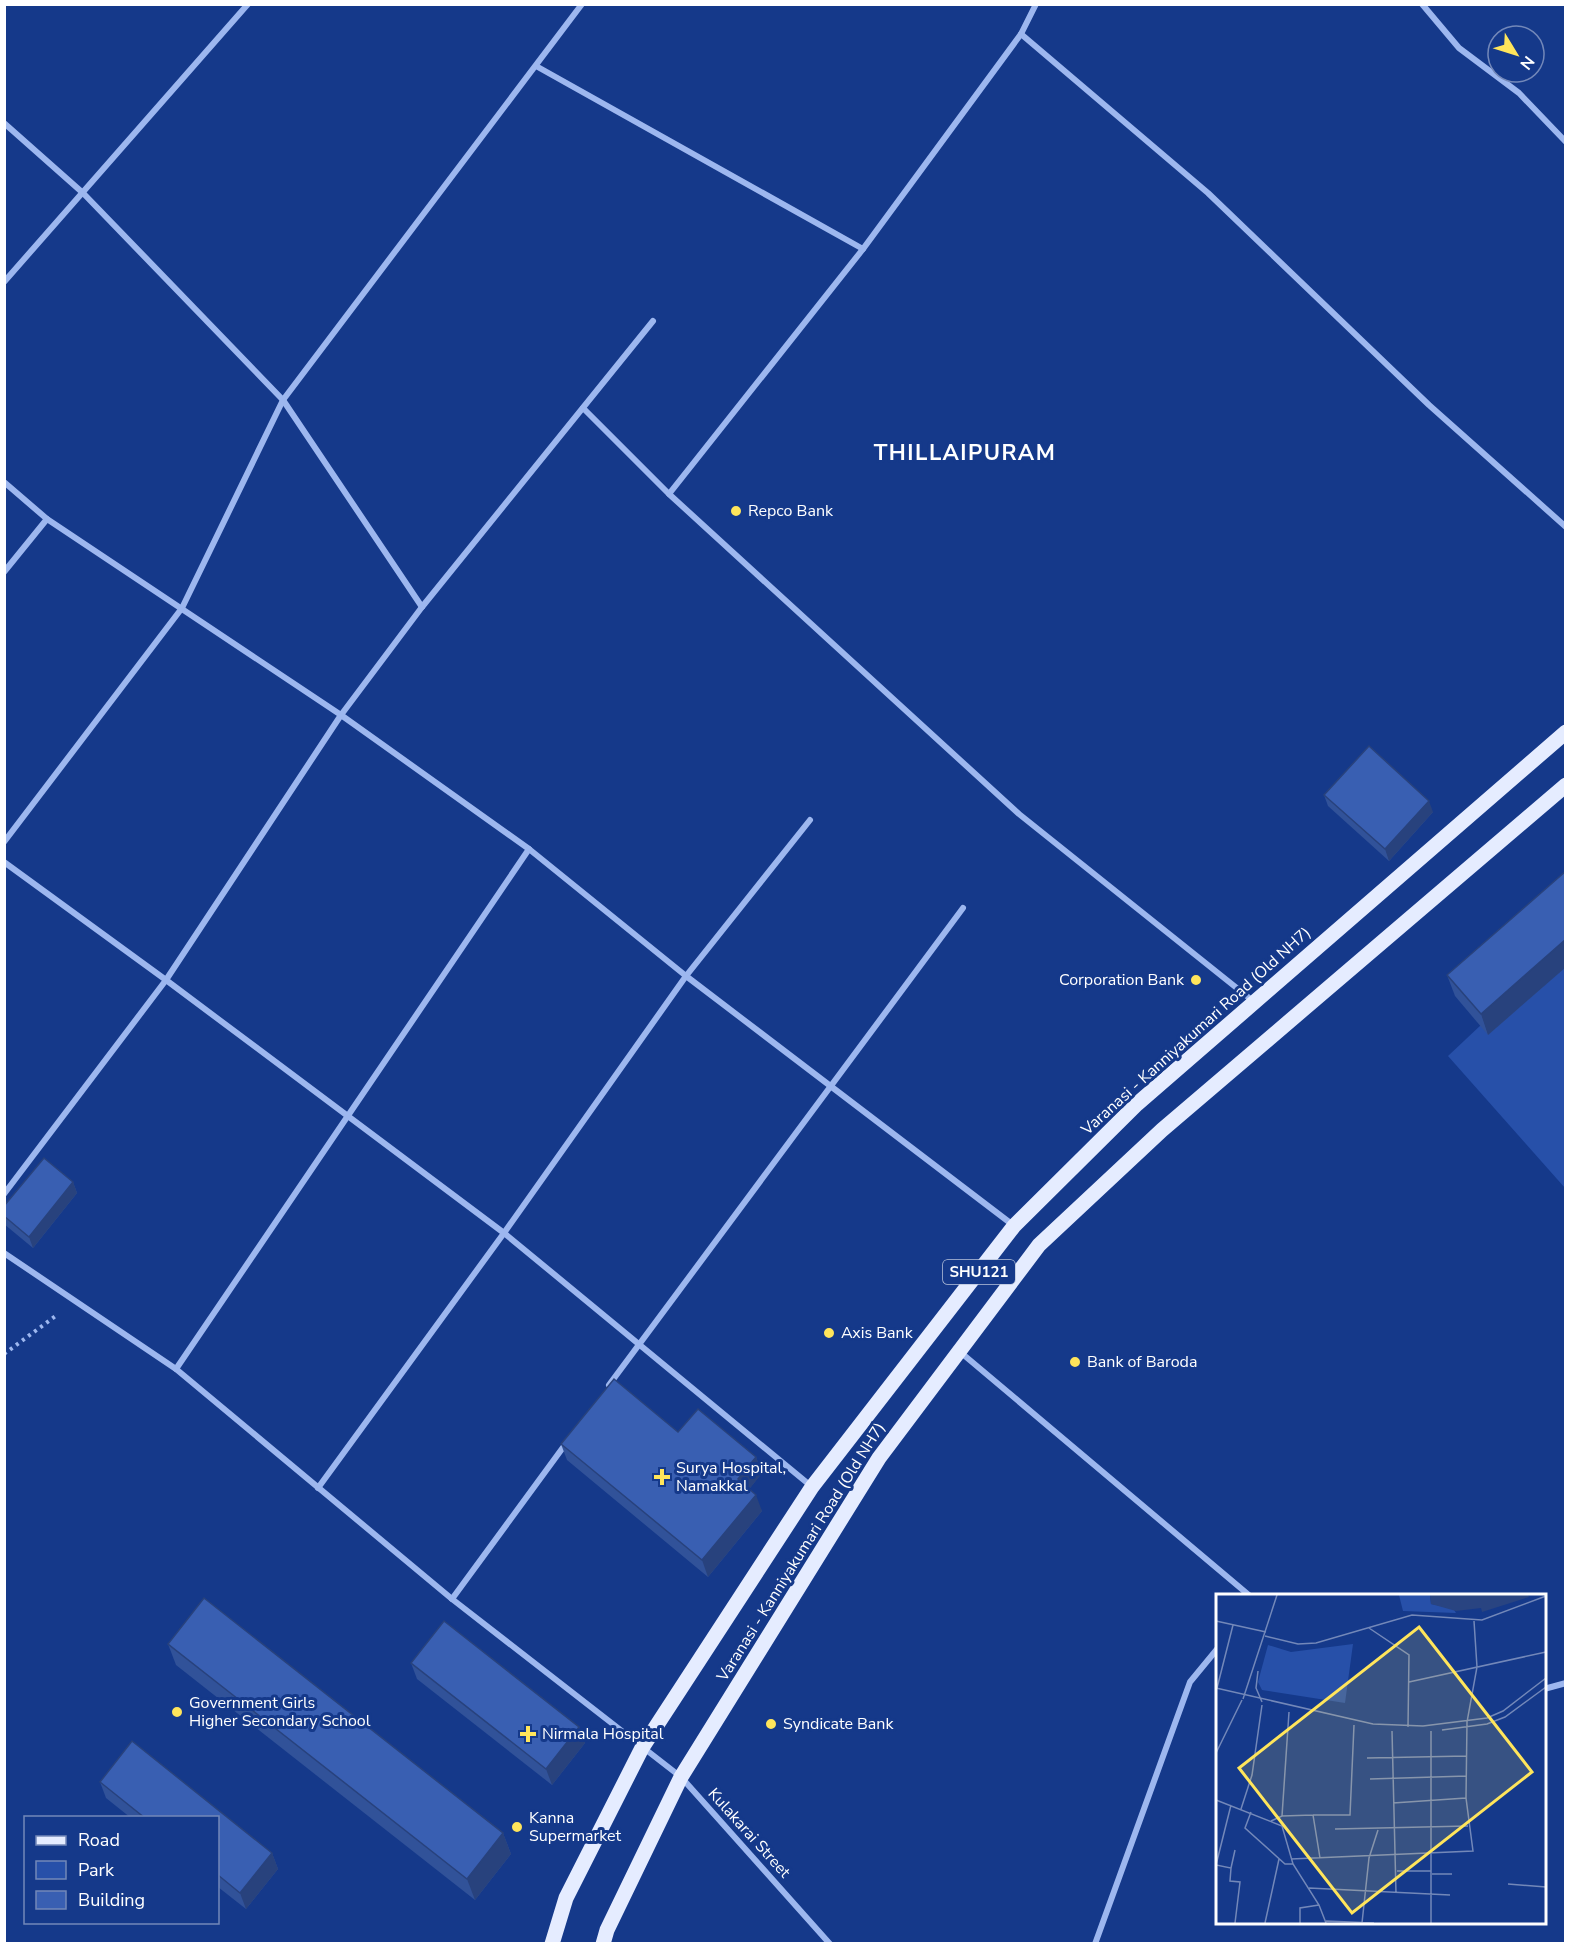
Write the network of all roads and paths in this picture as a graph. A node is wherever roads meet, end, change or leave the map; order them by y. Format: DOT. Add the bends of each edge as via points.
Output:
graph roads {
  1 [pos="248,4"];
  2 [pos="582,4"];
  3 [pos="1036,4"];
  4 [pos="1422,4"];
  5 [pos="1022,34"];
  6 [pos="536,66"];
  7 [pos="4,123"];
  8 [pos="1566,141"];
  9 [pos="83,194"];
  10 [pos="863,249"];
  11 [pos="4,282"];
  12 [pos="653,321"];
  13 [pos="283,400"];
  14 [pos="583,408"];
  15 [pos="4,482"];
  16 [pos="669,494"];
  17 [pos="47,519"];
  18 [pos="1566,527"];
  19 [pos="4,572"];
  20 [pos="422,607"];
  21 [pos="182,608"];
  22 [pos="341,715"];
  23 [pos="1566,732"];
  24 [pos="1566,785"];
  25 [pos="810,820"];
  26 [pos="4,842"];
  27 [pos="529,849"];
  28 [pos="4,862"];
  29 [pos="963,908"];
  30 [pos="686,976"];
  31 [pos="166,980"];
  32 [pos="1253,1001"];
  33 [pos="831,1086"];
  34 [pos="349,1117"];
  35 [pos="4,1194"];
  36 [pos="1014,1226"];
  37 [pos="504,1233"];
  38 [pos="4,1253"];
  39 [pos="75,1301"];
  40 [pos="639,1344"];
  41 [pos="959,1351"];
  42 [pos="4,1354"];
  43 [pos="176,1369"];
  44 [pos="604,1391"];
  45 [pos="570,1438"];
  46 [pos="812,1487"];
  47 [pos="318,1488"];
  48 [pos="1248,1594"];
  49 [pos="453,1599"];
  50 [pos="1216,1650"];
  51 [pos="1566,1683"];
  52 [pos="1546,1689"];
  53 [pos="642,1748"];
  54 [pos="681,1777"];
  55 [pos="552,1944"];
  56 [pos="603,1944"];
  57 [pos="830,1944"];
  58 [pos="1095,1944"];
  1 -- 9 [label="street"];
  2 -- 6 [label="street"];
  3 -- 5 [label="street"];
  4 -- 8 [label="street" via="1459,48 1518,93"];
  5 -- 10 [label="street"];
  5 -- 18 [label="street" via="1208,193 1429,405"];
  6 -- 10 [label="street"];
  6 -- 13 [label="street"];
  7 -- 9 [label="street"];
  9 -- 11 [label="street"];
  9 -- 13 [label="street"];
  10 -- 16 [label="street"];
  12 -- 14 [label="street"];
  13 -- 20 [label="street"];
  13 -- 21 [label="street"];
  14 -- 16 [label="street"];
  14 -- 20 [label="street"];
  15 -- 17 [label="street"];
  16 -- 32 [label="street" via="1019,814"];
  17 -- 19 [label="street"];
  17 -- 21 [label="street"];
  20 -- 22 [label="street"];
  21 -- 22 [label="street"];
  21 -- 26 [label="street"];
  22 -- 27 [label="street"];
  22 -- 31 [label="street"];
  23 -- 32 [label="main road, Varanasi - Kanniyakumari Road (Old NH7) / SHU121"];
  24 -- 41 [label="main road, Varanasi - Kanniyakumari Road (Old NH7)" via="1129,1161 1039,1245"];
  25 -- 30 [label="street"];
  27 -- 30 [label="street"];
  27 -- 34 [label="street"];
  28 -- 31 [label="street"];
  29 -- 33 [label="street"];
  30 -- 33 [label="street"];
  30 -- 37 [label="street"];
  31 -- 34 [label="street"];
  31 -- 35 [label="street"];
  32 -- 36 [label="main road, Varanasi - Kanniyakumari Road (Old NH7) / SHU121" via="1137,1104"];
  33 -- 36 [label="street"];
  33 -- 40 [label="street"];
  34 -- 37 [label="street"];
  34 -- 43 [label="street"];
  36 -- 46 [label="main road, Varanasi - Kanniyakumari Road (Old NH7) / SHU121"];
  37 -- 40 [label="street"];
  37 -- 47 [label="street"];
  38 -- 39 [label="street, Kulakarai Street"];
  39 -- 42 [label="path"];
  39 -- 43 [label="street, Kulakarai Street"];
  40 -- 44 [label="street"];
  40 -- 46 [label="street"];
  41 -- 48 [label="street"];
  41 -- 54 [label="main road, Varanasi - Kanniyakumari Road (Old NH7)" via="879,1458"];
  43 -- 47 [label="street, Kulakarai Street"];
  45 -- 49 [label="street"];
  46 -- 53 [label="main road, Varanasi - Kanniyakumari Road (Old NH7) / SHU121"];
  47 -- 49 [label="street, Kulakarai Street"];
  49 -- 53 [label="street, Kulakarai Street"];
  50 -- 58 [label="street" via="1190,1683"];
  51 -- 52 [label="street"];
  53 -- 54 [label="street, Kulakarai Street"];
  53 -- 55 [label="main road, Varanasi - Kanniyakumari Road (Old NH7) / SHU121" via="566,1898"];
  54 -- 56 [label="main road, Varanasi - Kanniyakumari Road (Old NH7)"];
  54 -- 57 [label="street, Kulakarai Street"];
}
